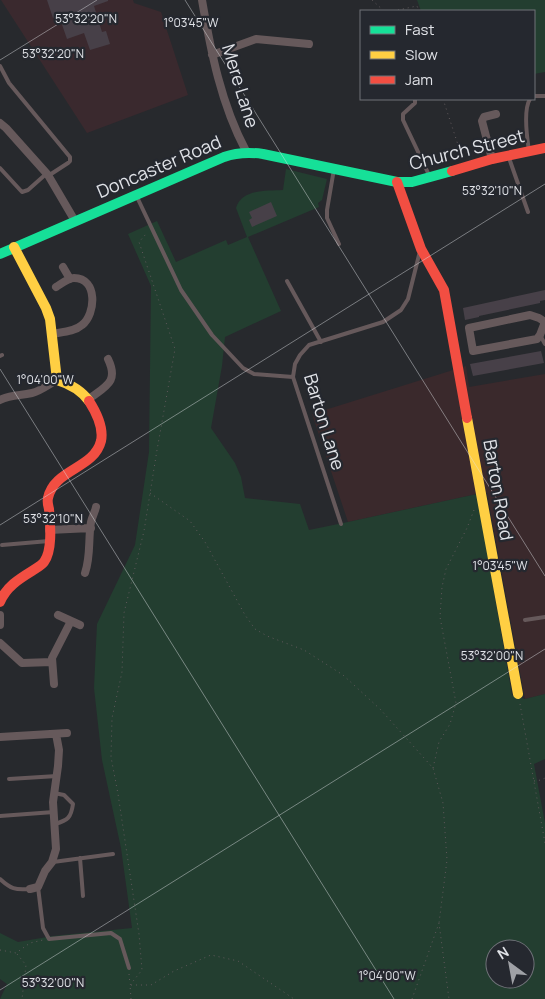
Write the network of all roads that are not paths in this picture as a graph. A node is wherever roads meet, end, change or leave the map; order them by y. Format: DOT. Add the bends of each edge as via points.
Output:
graph roads {
  1 [pos="202,0"];
  2 [pos="309,44"];
  3 [pos="212,55"];
  4 [pos="0,66"];
  5 [pos="415,100"];
  6 [pos="530,100"];
  7 [pos="496,114"];
  8 [pos="0,123"];
  9 [pos="545,148"];
  10 [pos="246,151"];
  11 [pos="529,151"];
  12 [pos="508,156"];
  13 [pos="492,159"];
  14 [pos="0,168"];
  15 [pos="334,169"];
  16 [pos="47,175"];
  17 [pos="430,178"];
  18 [pos="397,182"];
  19 [pos="136,194"];
  20 [pos="528,212"];
  21 [pos="75,221"];
  22 [pos="339,244"];
  23 [pos="14,247"];
  24 [pos="420,249"];
  25 [pos="0,254"];
  26 [pos="63,267"];
  27 [pos="70,279"];
  28 [pos="287,281"];
  29 [pos="56,287"];
  30 [pos="545,322"];
  31 [pos="52,334"];
  32 [pos="540,335"];
  33 [pos="321,342"];
  34 [pos="545,344"];
  35 [pos="108,359"];
  36 [pos="293,376"];
  37 [pos="57,380"];
  38 [pos="89,398"];
  39 [pos="0,400"];
  40 [pos="96,507"];
  41 [pos="341,524"];
  42 [pos="91,528"];
  43 [pos="49,530"];
  44 [pos="49,541"];
  45 [pos="2,545"];
  46 [pos="85,573"];
  47 [pos="2,588"];
  48 [pos="0,602"];
  49 [pos="0,615"];
  50 [pos="58,615"];
  51 [pos="545,616"];
  52 [pos="526,620"];
  53 [pos="71,621"];
  54 [pos="80,625"];
  55 [pos="0,626"];
  56 [pos="0,643"];
  57 [pos="52,662"];
  58 [pos="54,684"];
  59 [pos="518,694"];
  60 [pos="67,733"];
  61 [pos="56,734"];
  62 [pos="0,737"];
  63 [pos="56,776"];
  64 [pos="9,779"];
  65 [pos="54,793"];
  66 [pos="54,812"];
  67 [pos="0,816"];
  68 [pos="55,824"];
  69 [pos="113,854"];
  70 [pos="80,858"];
  71 [pos="52,862"];
  72 [pos="0,879"];
  73 [pos="38,887"];
  74 [pos="30,889"];
  75 [pos="83,896"];
  76 [pos="128,968"];
  1 -- 3 [label="street, Mere Lane"];
  2 -- 3 [label="street" via="256,39"];
  3 -- 10 [label="street, Mere Lane" via="226,103"];
  4 -- 16 [label="lane" via="9,83 70,158 68,163"];
  5 -- 17 [label="lane" via="403,114 403,120"];
  6 -- 11 [label="lane" via="526,131"];
  7 -- 13 [label="street" via="482,120"];
  8 -- 16 [label="street"];
  9 -- 11 [label="street, Church Street"];
  10 -- 15 [label="street, Doncaster Road"];
  10 -- 19 [label="street, Doncaster Road"];
  11 -- 12 [label="street, Church Street"];
  12 -- 13 [label="street, Church Street"];
  12 -- 20 [label="lane"];
  13 -- 17 [label="street, Church Street"];
  14 -- 16 [label="lane" via="22,192"];
  15 -- 18 [label="street, Doncaster Road"];
  15 -- 22 [label="lane" via="327,218"];
  16 -- 21 [label="street"];
  17 -- 18 [label="street, Church Street"];
  18 -- 24 [label="street, Barton Road"];
  19 -- 21 [label="street, Doncaster Road"];
  19 -- 36 [label="lane" via="181,290 212,335 243,368 254,374"];
  21 -- 23 [label="street, Doncaster Road"];
  23 -- 25 [label="street, Doncaster Road"];
  23 -- 31 [label="street" via="46,308"];
  24 -- 33 [label="lane, Barton Lane" via="408,299 401,310 383,322"];
  24 -- 59 [label="street, Barton Road" via="444,290"];
  26 -- 27 [label="street"];
  27 -- 29 [label="street"];
  27 -- 31 [label="street" via="79,279 89,286 93,304 89,317 77,329"];
  28 -- 33 [label="lane"];
  30 -- 32 [label="street"];
  30 -- 32 [label="street" via="530,316 469,328 473,351 534,340"];
  31 -- 37 [label="street"];
  32 -- 34 [label="lane"];
  33 -- 36 [label="lane, Barton Lane" via="309,346 300,355 294,364"];
  35 -- 38 [label="street" via="112,379"];
  36 -- 41 [label="lane, Barton Lane"];
  37 -- 38 [label="street"];
  37 -- 39 [label="street" via="33,393"];
  38 -- 43 [label="street" via="97,414 100,444 95,454 65,473 52,487 48,496"];
  40 -- 42 [label="street"];
  42 -- 43 [label="street"];
  42 -- 46 [label="street"];
  43 -- 44 [label="street"];
  44 -- 45 [label="lane"];
  44 -- 47 [label="street" via="49,552 43,563"];
  47 -- 48 [label="street"];
  49 -- 55 [label="street"];
  50 -- 53 [label="street"];
  51 -- 52 [label="lane"];
  53 -- 54 [label="street"];
  53 -- 57 [label="street"];
  56 -- 57 [label="street" via="22,663"];
  57 -- 58 [label="street"];
  60 -- 61 [label="street"];
  61 -- 62 [label="street"];
  61 -- 63 [label="street" via="59,750"];
  63 -- 64 [label="lane"];
  63 -- 65 [label="street"];
  65 -- 66 [label="street"];
  65 -- 68 [label="lane" via="64,795 73,804 71,815"];
  66 -- 67 [label="lane"];
  66 -- 68 [label="street"];
  68 -- 71 [label="street" via="56,849"];
  69 -- 70 [label="lane"];
  70 -- 71 [label="lane"];
  70 -- 75 [label="lane"];
  71 -- 73 [label="street"];
  72 -- 74 [label="lane" via="10,888"];
  73 -- 74 [label="street"];
  73 -- 76 [label="lane" via="43,928 49,939 111,933 120,939"];
}
